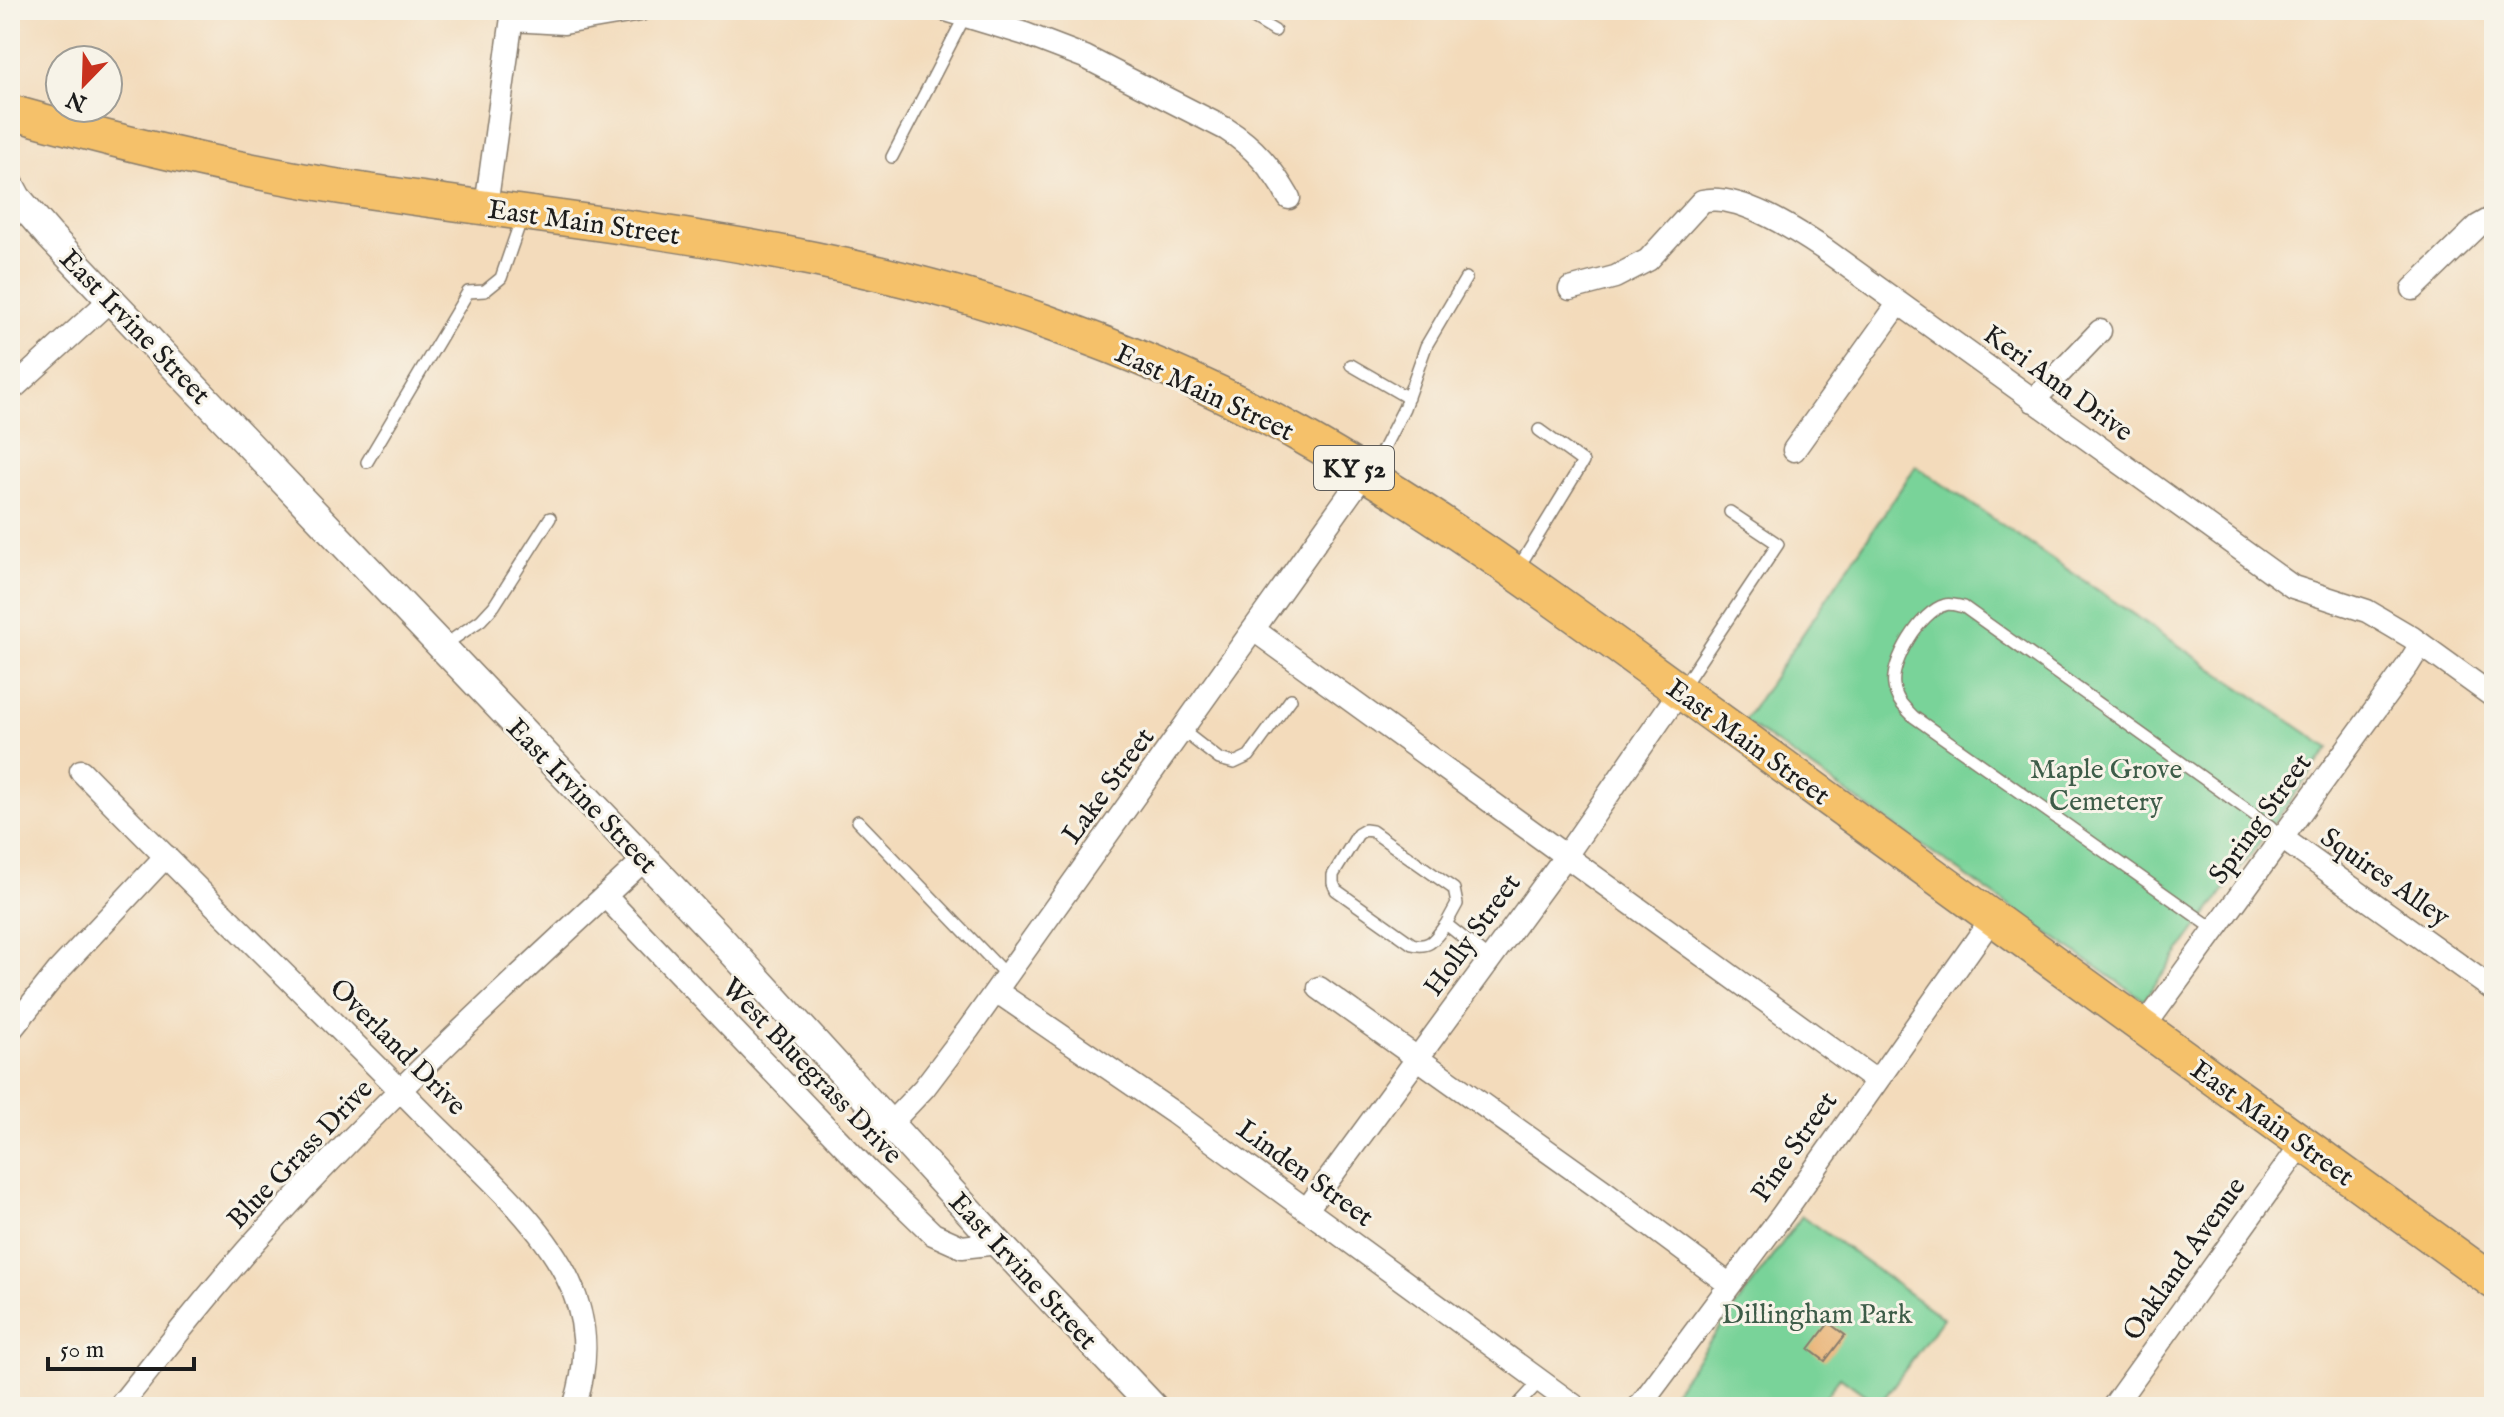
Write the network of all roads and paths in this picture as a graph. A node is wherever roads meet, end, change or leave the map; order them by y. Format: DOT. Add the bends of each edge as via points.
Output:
graph roads {
  1 [pos="640,10"];
  2 [pos="1240,10"];
  3 [pos="955,13"];
  4 [pos="513,15"];
  5 [pos="1275,31"];
  6 [pos="10,112"];
  7 [pos="892,157"];
  8 [pos="10,185"];
  9 [pos="1289,198"];
  10 [pos="486,207"];
  11 [pos="523,213"];
  12 [pos="2494,217"];
  13 [pos="1466,278"];
  14 [pos="1570,289"];
  15 [pos="2413,289"];
  16 [pos="110,300"];
  17 [pos="1899,303"];
  18 [pos="2100,331"];
  19 [pos="1351,365"];
  20 [pos="10,391"];
  21 [pos="1408,398"];
  22 [pos="2033,401"];
  23 [pos="1539,430"];
  24 [pos="1794,450"];
  25 [pos="367,462"];
  26 [pos="1367,475"];
  27 [pos="1730,512"];
  28 [pos="550,518"];
  29 [pos="1514,574"];
  30 [pos="1254,630"];
  31 [pos="2421,644"];
  32 [pos="442,646"];
  33 [pos="1680,691"];
  34 [pos="2494,697"];
  35 [pos="1291,699"];
  36 [pos="1183,731"];
  37 [pos="81,771"];
  38 [pos="858,821"];
  39 [pos="2282,838"];
  40 [pos="166,856"];
  41 [pos="1565,857"];
  42 [pos="645,859"];
  43 [pos="605,896"];
  44 [pos="1993,917"];
  45 [pos="1446,924"];
  46 [pos="2214,929"];
  47 [pos="1490,959"];
  48 [pos="1002,984"];
  49 [pos="1319,988"];
  50 [pos="2494,990"];
  51 [pos="2144,1027"];
  52 [pos="10,1031"];
  53 [pos="1417,1057"];
  54 [pos="1876,1081"];
  55 [pos="401,1091"];
  56 [pos="890,1124"];
  57 [pos="2302,1144"];
  58 [pos="1307,1209"];
  59 [pos="998,1243"];
  60 [pos="2494,1282"];
  61 [pos="1730,1285"];
  62 [pos="1540,1381"];
  63 [pos="119,1407"];
  64 [pos="574,1407"];
  65 [pos="1153,1407"];
  66 [pos="1516,1407"];
  67 [pos="1576,1407"];
  68 [pos="1639,1407"];
  69 [pos="2113,1407"];
  1 -- 4 [label="street" via="564,23"];
  2 -- 5 [label="lane"];
  3 -- 7 [label="lane"];
  3 -- 9 [label="street" via="1085,57 1226,129 1263,159"];
  4 -- 10 [label="street"];
  6 -- 10 [label="main road, East Main Street / KY 52" via="206,162"];
  8 -- 16 [label="street, East Irvine Street"];
  10 -- 11 [label="main road, East Main Street / KY 52"];
  11 -- 25 [label="lane" via="501,278 485,291 468,292"];
  11 -- 26 [label="main road, East Main Street / KY 52" via="781,251 887,273 991,303 1215,391"];
  12 -- 15 [label="street"];
  13 -- 21 [label="lane" via="1426,346"];
  14 -- 17 [label="street, Keri Ann Drive" via="1648,260 1702,201 1714,198 1805,236"];
  16 -- 20 [label="street"];
  16 -- 32 [label="street, East Irvine Street"];
  17 -- 22 [label="street, Keri Ann Drive"];
  17 -- 24 [label="street"];
  18 -- 22 [label="street"];
  19 -- 21 [label="lane"];
  21 -- 26 [label="lane"];
  22 -- 31 [label="street, Keri Ann Drive" via="2293,587 2367,611"];
  23 -- 29 [label="lane" via="1583,462"];
  26 -- 29 [label="main road, East Main Street / KY 52"];
  26 -- 30 [label="street, Lake Street"];
  27 -- 33 [label="lane" via="1778,544"];
  28 -- 32 [label="lane" via="494,606"];
  29 -- 33 [label="main road, East Main Street / KY 52"];
  30 -- 36 [label="street, Lake Street"];
  30 -- 41 [label="street"];
  31 -- 34 [label="street, Keri Ann Drive"];
  31 -- 39 [label="street, Spring Street"];
  32 -- 42 [label="street, East Irvine Street"];
  33 -- 41 [label="street, Holly Street"];
  33 -- 44 [label="main road, East Main Street / KY 52"];
  35 -- 36 [label="lane" via="1249,756 1234,763 1219,759"];
  36 -- 48 [label="street, Lake Street"];
  37 -- 40 [label="street, Overland Drive"];
  38 -- 48 [label="lane"];
  39 -- 46 [label="street, Spring Street"];
  39 -- 46 [label="lane" via="1964,607 1946,604 1913,631 1893,683 1899,702 1914,717"];
  39 -- 50 [label="street, Squires Alley"];
  40 -- 52 [label="street"];
  40 -- 55 [label="street, Overland Drive"];
  41 -- 47 [label="street, Holly Street"];
  41 -- 54 [label="street"];
  42 -- 43 [label="street, Blue Grass Drive"];
  42 -- 56 [label="street, East Irvine Street"];
  43 -- 55 [label="street, Blue Grass Drive"];
  43 -- 59 [label="street, West Bluegrass Drive" via="933,1234 962,1247"];
  44 -- 51 [label="main road, East Main Street / KY 52"];
  44 -- 54 [label="street, Pine Street"];
  45 -- 45 [label="lane" via="1431,944 1412,944 1336,890 1333,875 1358,834 1372,831 1454,889 1457,904"];
  45 -- 47 [label="lane"];
  46 -- 51 [label="street, Spring Street"];
  47 -- 53 [label="street, Holly Street"];
  48 -- 56 [label="street, Lake Street" via="924,1088"];
  48 -- 58 [label="street, Linden Street"];
  49 -- 53 [label="street"];
  51 -- 57 [label="main road, East Main Street / KY 52"];
  53 -- 58 [label="street, Holly Street"];
  53 -- 61 [label="street"];
  54 -- 61 [label="street, Pine Street"];
  55 -- 63 [label="street, Blue Grass Drive" via="257,1239"];
  55 -- 64 [label="street, Overland Drive" via="517,1209 564,1271 582,1316 585,1340"];
  56 -- 59 [label="street, East Irvine Street"];
  57 -- 60 [label="main road, East Main Street / KY 52"];
  57 -- 69 [label="street, Oakland Avenue"];
  58 -- 62 [label="street, Linden Street"];
  59 -- 65 [label="street, East Irvine Street"];
  61 -- 68 [label="street, Pine Street"];
  62 -- 66 [label="lane"];
  62 -- 67 [label="street, Linden Street"];
}
